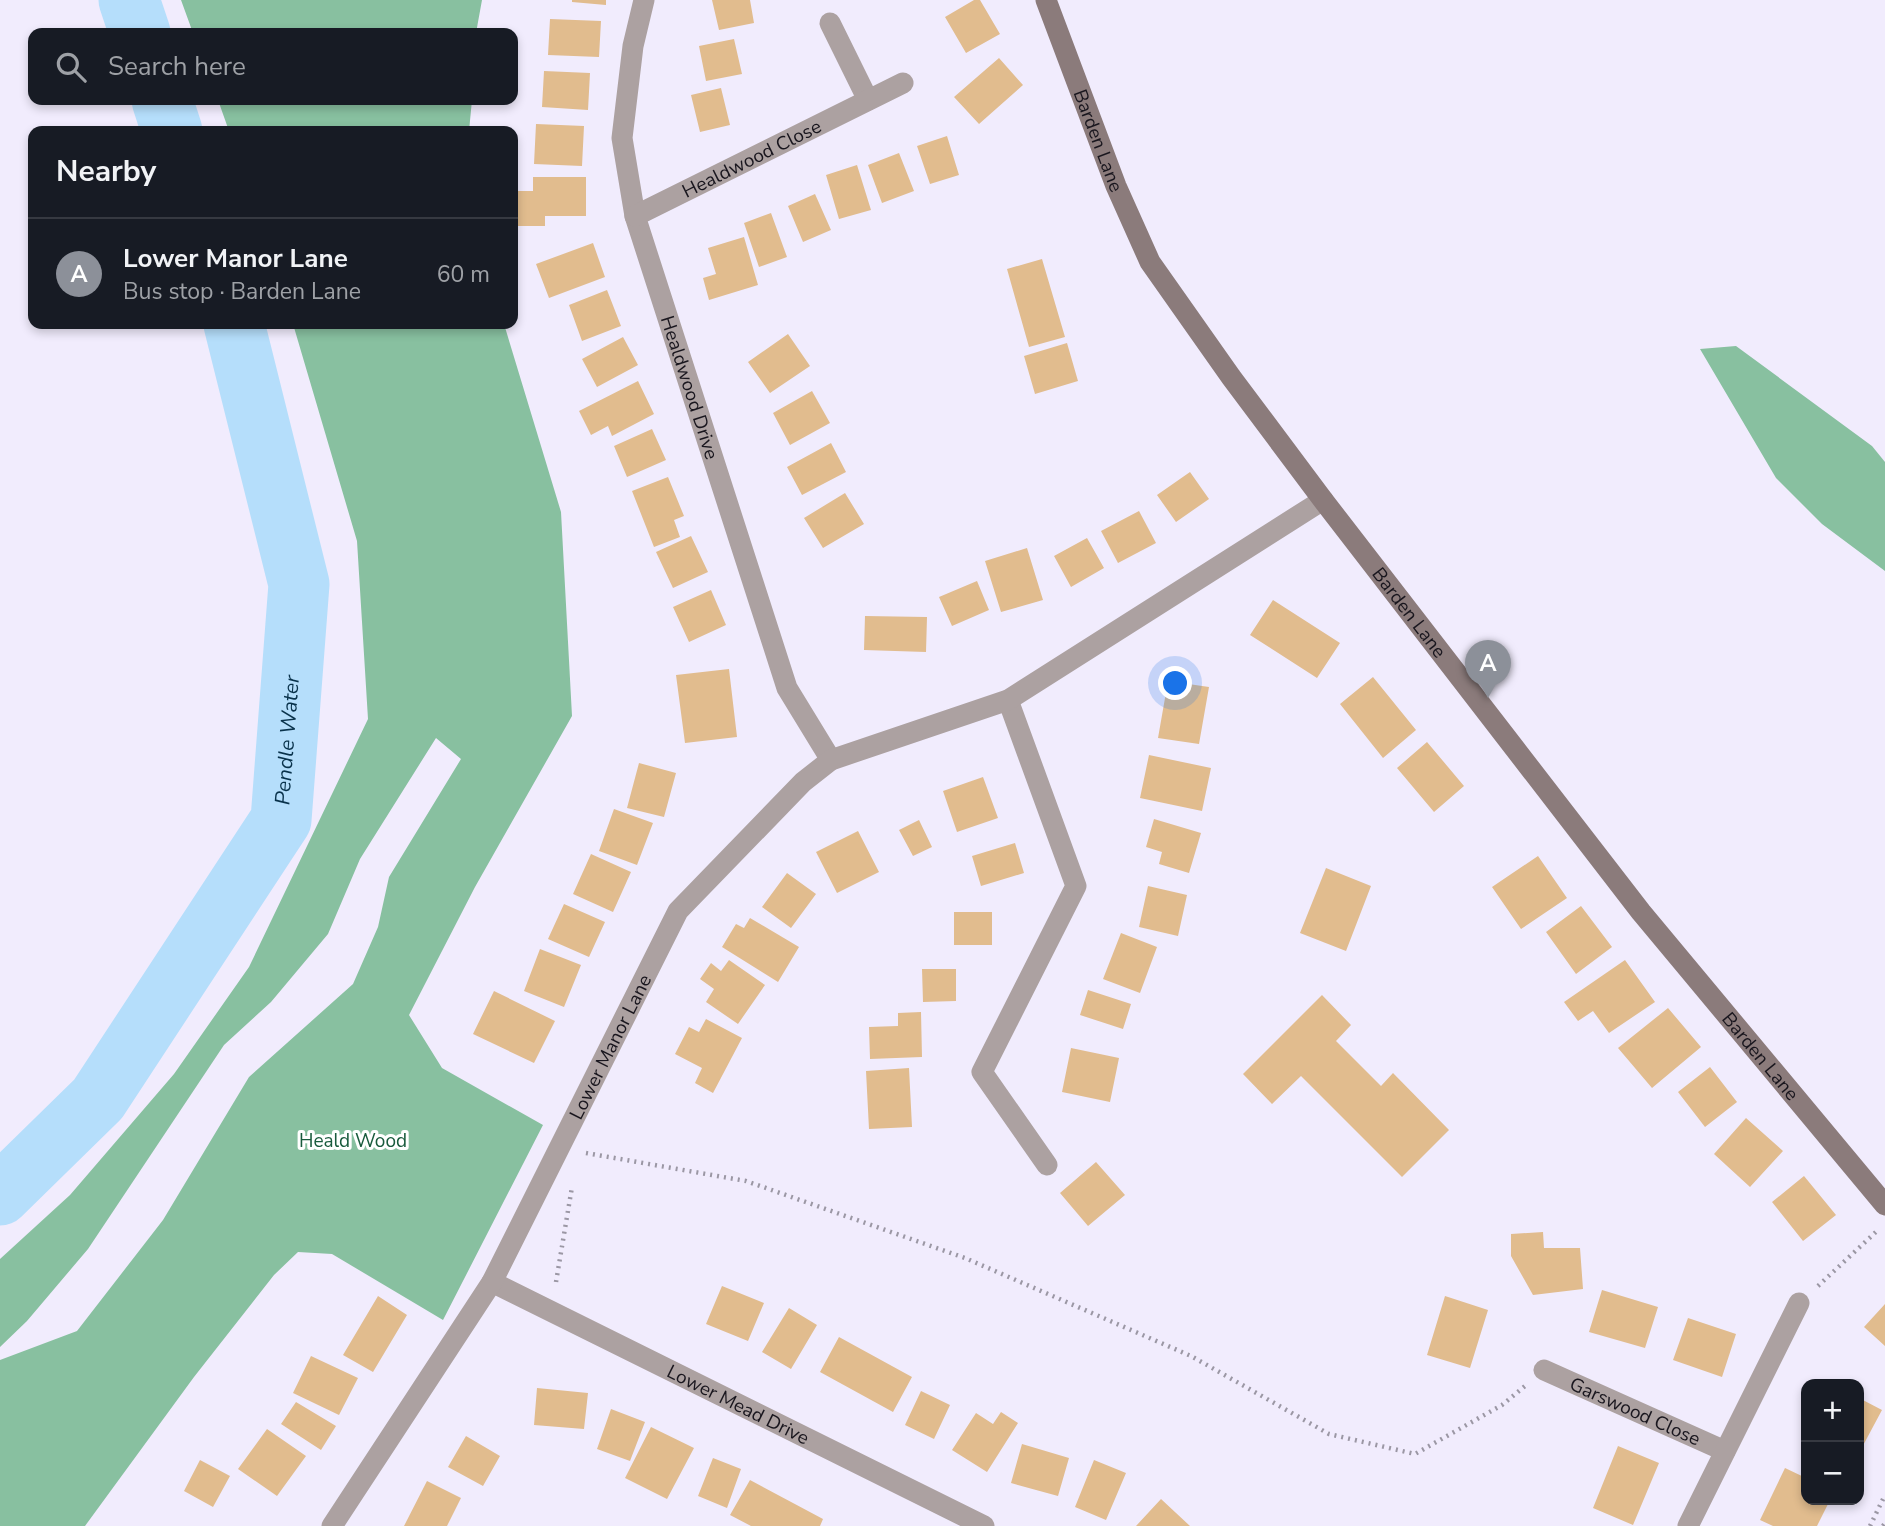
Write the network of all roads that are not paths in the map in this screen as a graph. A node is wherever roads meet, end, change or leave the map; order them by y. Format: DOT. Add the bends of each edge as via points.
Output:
graph roads {
  1 [pos="644,0"];
  2 [pos="1046,0"];
  3 [pos="830,23"];
  4 [pos="903,83"];
  5 [pos="868,100"];
  6 [pos="635,216"];
  7 [pos="1323,500"];
  8 [pos="1007,700"];
  9 [pos="831,760"];
  10 [pos="1047,1166"];
  11 [pos="1885,1205"];
  12 [pos="492,1282"];
  13 [pos="1799,1303"];
  14 [pos="1544,1370"];
  15 [pos="1725,1451"];
  16 [pos="332,1526"];
  17 [pos="984,1526"];
  18 [pos="1688,1526"];
  1 -- 6 [label="street, Healdwood Drive" via="633,46 622,138"];
  2 -- 7 [label="street, Barden Lane" via="1116,186 1150,262"];
  3 -- 5 [label="street"];
  4 -- 5 [label="street, Healdwood Close"];
  5 -- 6 [label="street, Healdwood Close"];
  6 -- 9 [label="street, Healdwood Drive" via="787,688"];
  7 -- 8 [label="street, Lower Manor Lane"];
  7 -- 11 [label="street, Barden Lane" via="1641,912"];
  8 -- 9 [label="street, Lower Manor Lane"];
  8 -- 10 [label="street" via="1076,886 982,1072"];
  9 -- 12 [label="street, Lower Manor Lane" via="803,782 678,911"];
  12 -- 16 [label="street, Lower Manor Lane"];
  12 -- 17 [label="street, Lower Mead Drive"];
  13 -- 15 [label="street, Garswood Close"];
  14 -- 15 [label="street, Garswood Close"];
  15 -- 18 [label="street, Garswood Close"];
}
